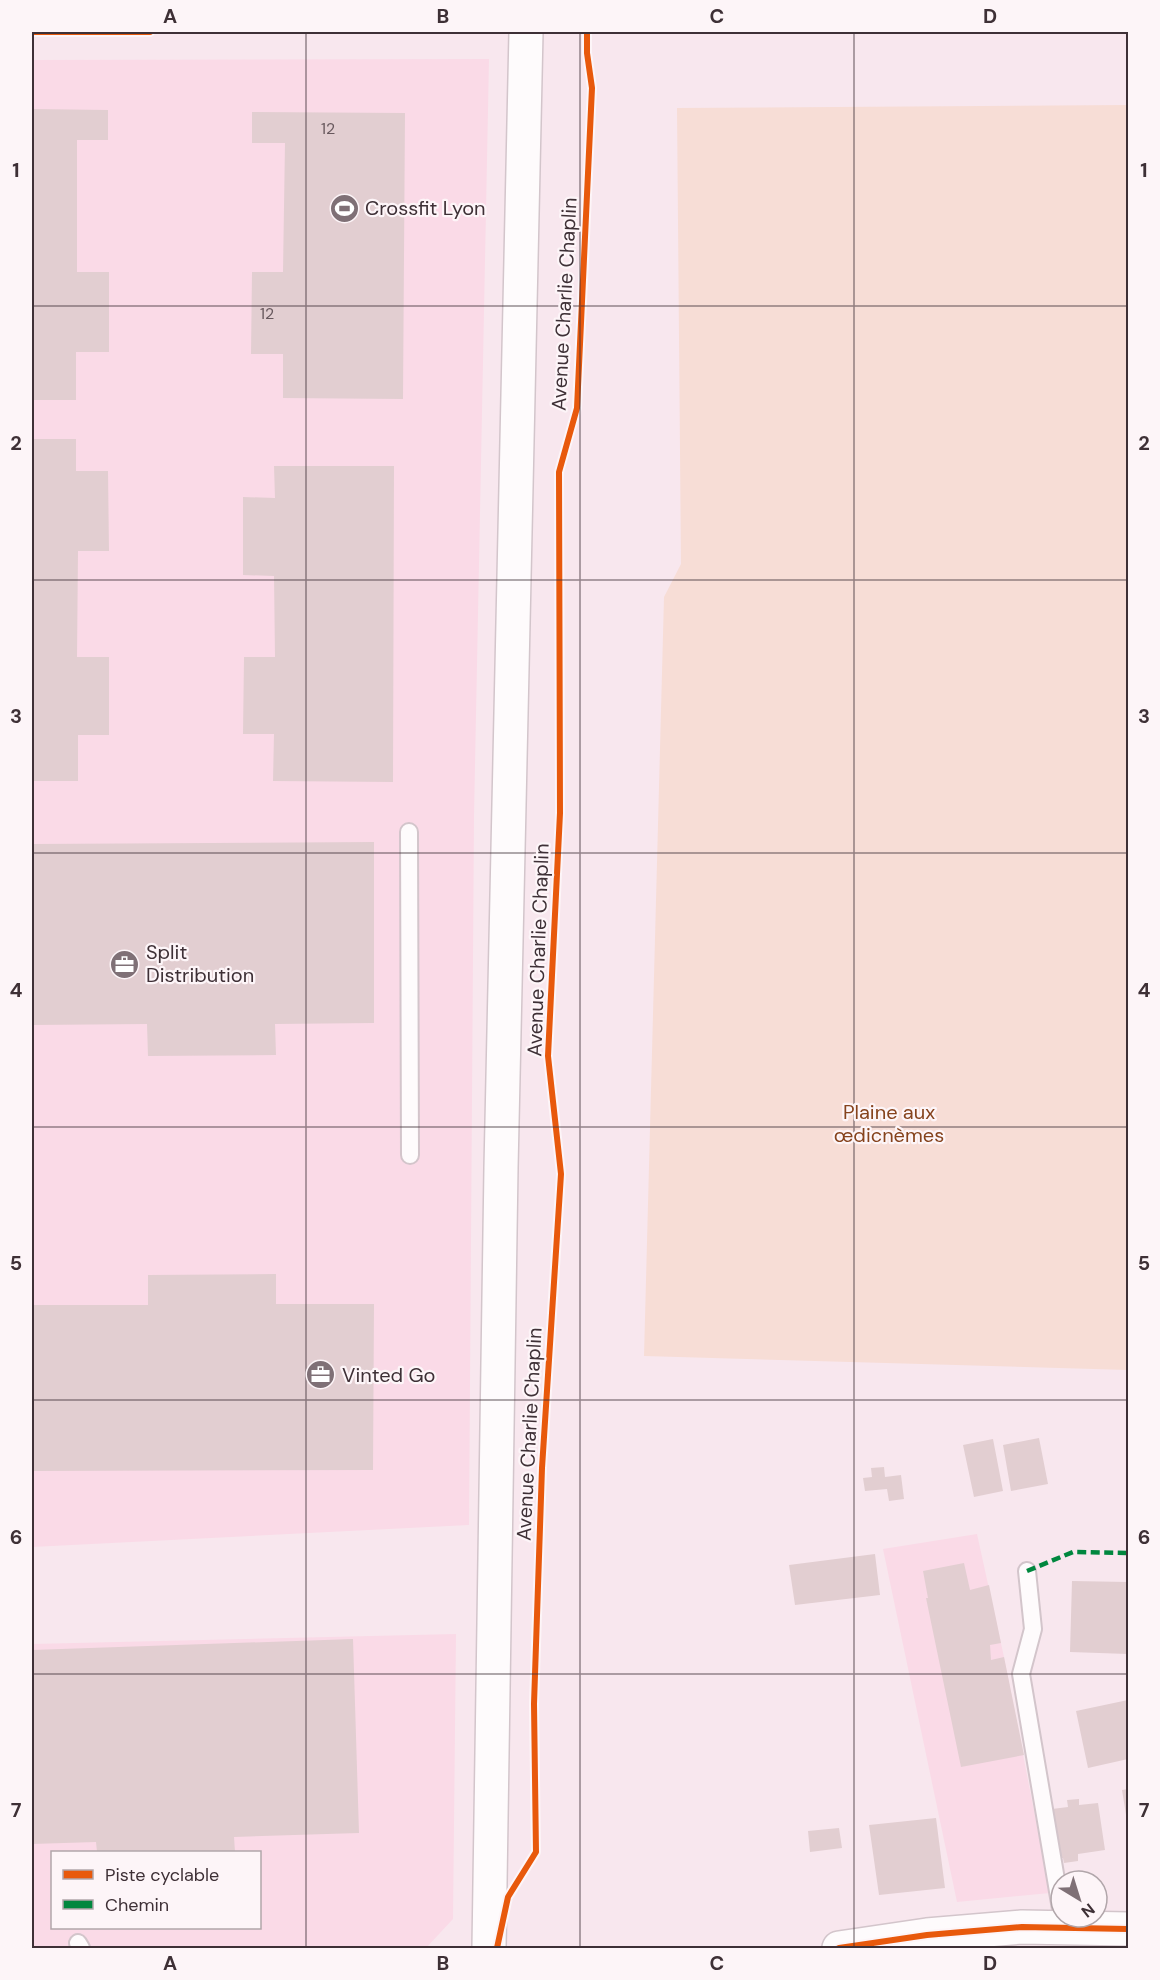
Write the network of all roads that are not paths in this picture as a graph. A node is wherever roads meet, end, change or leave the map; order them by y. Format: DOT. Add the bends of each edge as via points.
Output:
graph roads {
  1 [pos="526,32"];
  2 [pos="409,832"];
  3 [pos="410,1155"];
  4 [pos="1027,1571"];
  5 [pos="1054,1869"];
  6 [pos="1049,1921"];
  7 [pos="1109,1926"];
  8 [pos="1128,1929"];
  9 [pos="489,1948"];
  10 [pos="839,1948"];
  1 -- 9 [label="street, Avenue Charlie Chaplin"];
  2 -- 3 [label="lane"];
  4 -- 5 [label="lane" via="1033,1629 1021,1674"];
  6 -- 10 [label="street"];
  7 -- 8 [label="street"];
}
